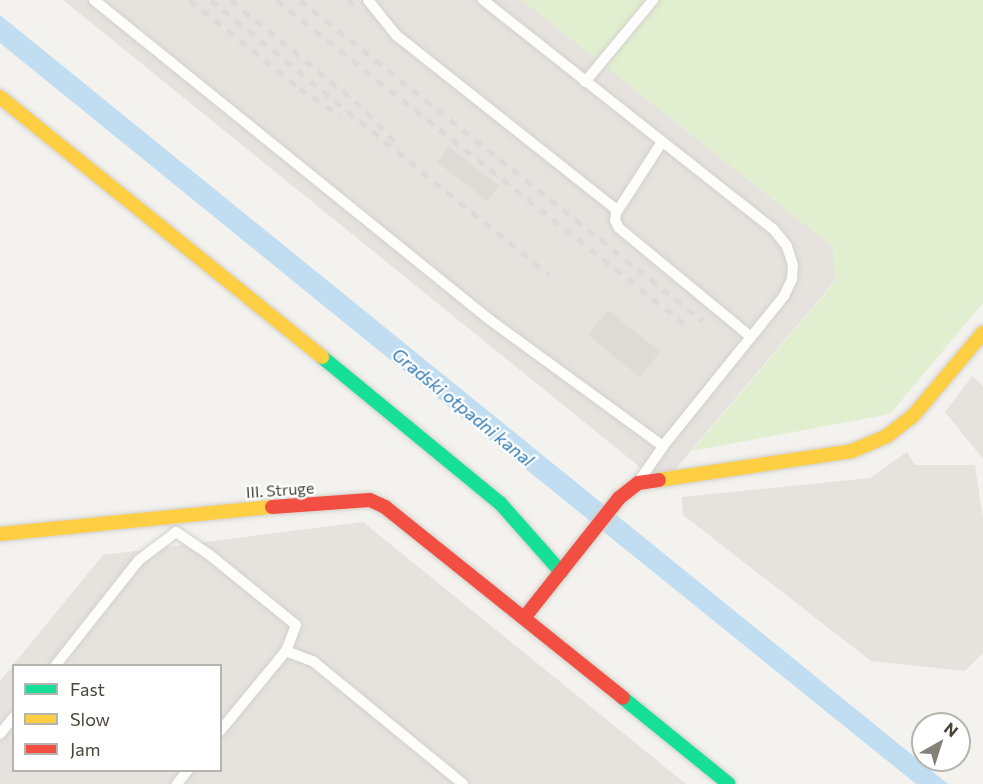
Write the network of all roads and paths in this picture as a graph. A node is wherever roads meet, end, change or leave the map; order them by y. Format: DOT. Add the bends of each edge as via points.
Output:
graph roads {
  1 [pos="94,0"];
  2 [pos="368,0"];
  3 [pos="483,0"];
  4 [pos="653,0"];
  5 [pos="585,82"];
  6 [pos="0,98"];
  7 [pos="662,142"];
  8 [pos="617,210"];
  9 [pos="983,333"];
  10 [pos="751,337"];
  11 [pos="663,446"];
  12 [pos="638,483"];
  13 [pos="0,534"];
  14 [pos="561,572"];
  15 [pos="524,618"];
  16 [pos="285,651"];
  17 [pos="57,664"];
  18 [pos="12,719"];
  19 [pos="222,729"];
  20 [pos="0,734"];
  21 [pos="187,772"];
  22 [pos="177,784"];
  23 [pos="463,784"];
  24 [pos="729,784"];
  1 -- 11 [label="lane" via="490,320"];
  2 -- 8 [label="lane" via="396,35"];
  3 -- 5 [label="lane"];
  4 -- 5 [label="lane"];
  5 -- 7 [label="lane"];
  6 -- 14 [label="street" via="434,447 500,503"];
  7 -- 8 [label="lane"];
  7 -- 10 [label="lane" via="773,229 787,246 793,265 792,279 784,296"];
  8 -- 10 [label="lane" via="615,220 619,228"];
  9 -- 12 [label="street" via="913,416 887,436 852,451"];
  10 -- 11 [label="lane"];
  11 -- 12 [label="lane"];
  12 -- 14 [label="street" via="619,498"];
  13 -- 15 [label="street, III. Struge" via="238,509 370,500 385,507"];
  14 -- 15 [label="street"];
  15 -- 24 [label="street, III. Struge"];
  16 -- 17 [label="lane" via="296,625 176,532 139,560"];
  16 -- 19 [label="lane"];
  16 -- 23 [label="lane" via="314,662"];
  18 -- 20 [label="lane"];
  21 -- 22 [label="lane"];
}
